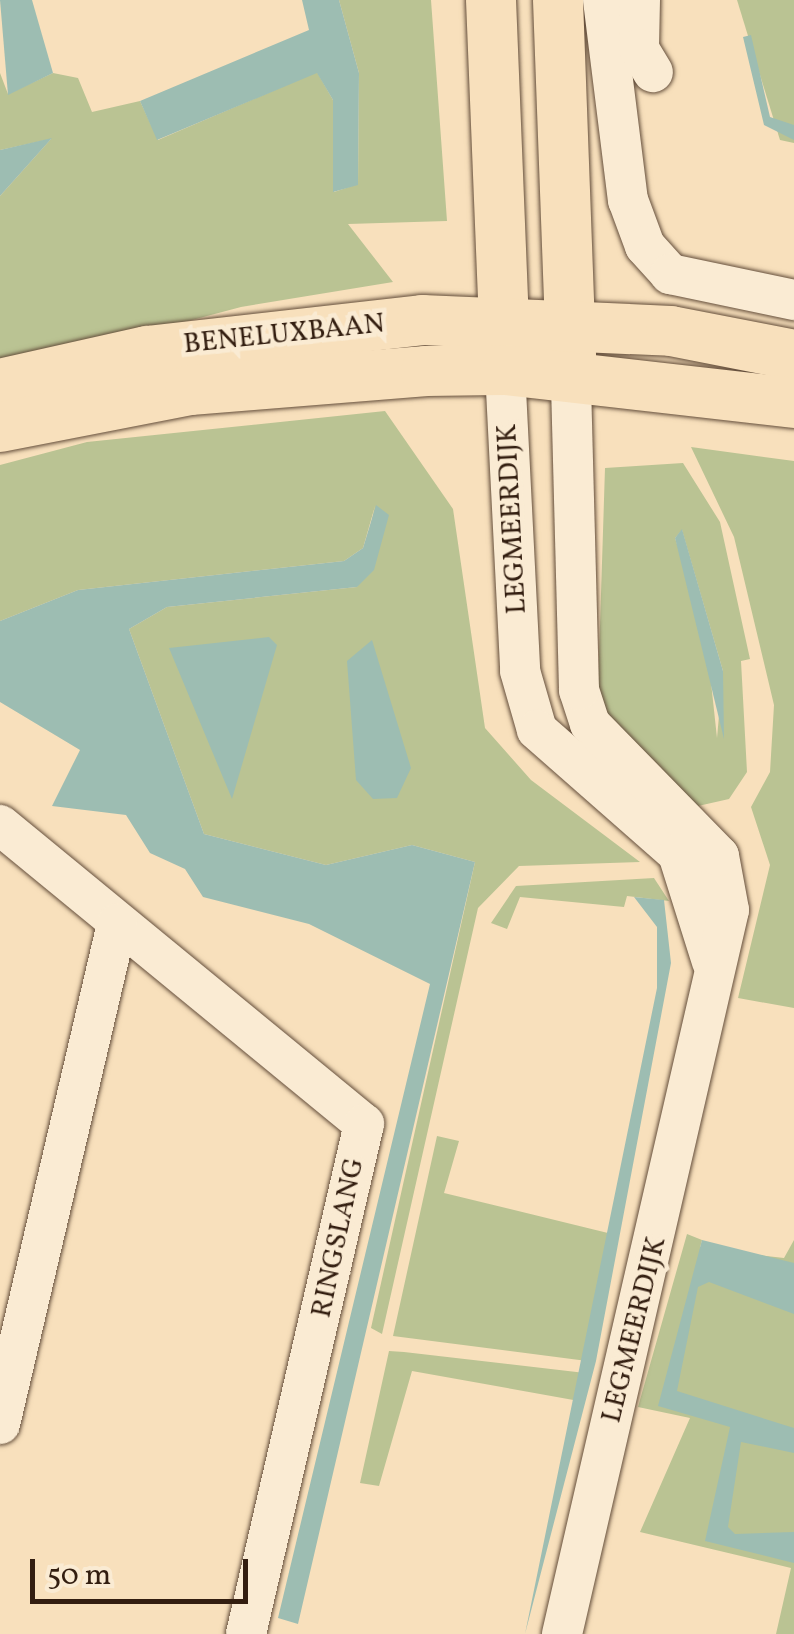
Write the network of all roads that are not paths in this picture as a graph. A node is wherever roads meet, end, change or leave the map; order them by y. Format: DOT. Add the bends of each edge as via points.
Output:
graph roads {
  1 [pos="492,0"];
  2 [pos="558,0"];
  3 [pos="603,0"];
  4 [pos="640,0"];
  5 [pos="653,72"];
  6 [pos="794,300"];
  7 [pos="506,318"];
  8 [pos="571,322"];
  9 [pos="794,354"];
  10 [pos="504,370"];
  11 [pos="571,376"];
  12 [pos="0,384"];
  13 [pos="794,403"];
  14 [pos="0,427"];
  15 [pos="0,825"];
  16 [pos="117,924"];
  17 [pos="712,966"];
  18 [pos="0,1424"];
  19 [pos="246,1634"];
  20 [pos="562,1634"];
  1 -- 7 [label="main road, LEGMEERDIJK"];
  2 -- 8 [label="main road, LEGMEERDIJK"];
  3 -- 6 [label="street" via="628,200 645,246 670,274"];
  4 -- 5 [label="street" via="639,48"];
  7 -- 8 [label="main road, BENELUXBAAN"];
  7 -- 10 [label="main road, LEGMEERDIJK"];
  7 -- 12 [label="main road, BENELUXBAAN" via="147,351"];
  8 -- 9 [label="main road, BENELUXBAAN"];
  8 -- 11 [label="main road, LEGMEERDIJK"];
  10 -- 11 [label="main road, BENELUXBAAN"];
  10 -- 14 [label="main road, BENELUXBAAN" via="190,390"];
  10 -- 17 [label="street, LEGMEERDIJK" via="520,671 537,730 678,854"];
  11 -- 13 [label="main road, BENELUXBAAN"];
  11 -- 17 [label="street, LEGMEERDIJK" via="579,690 590,724 720,856 729,910"];
  15 -- 16 [label="street, RINGSLANG"];
  16 -- 18 [label="street"];
  16 -- 19 [label="street, RINGSLANG" via="364,1124"];
  17 -- 20 [label="street, LEGMEERDIJK" via="666,1204"];
}
